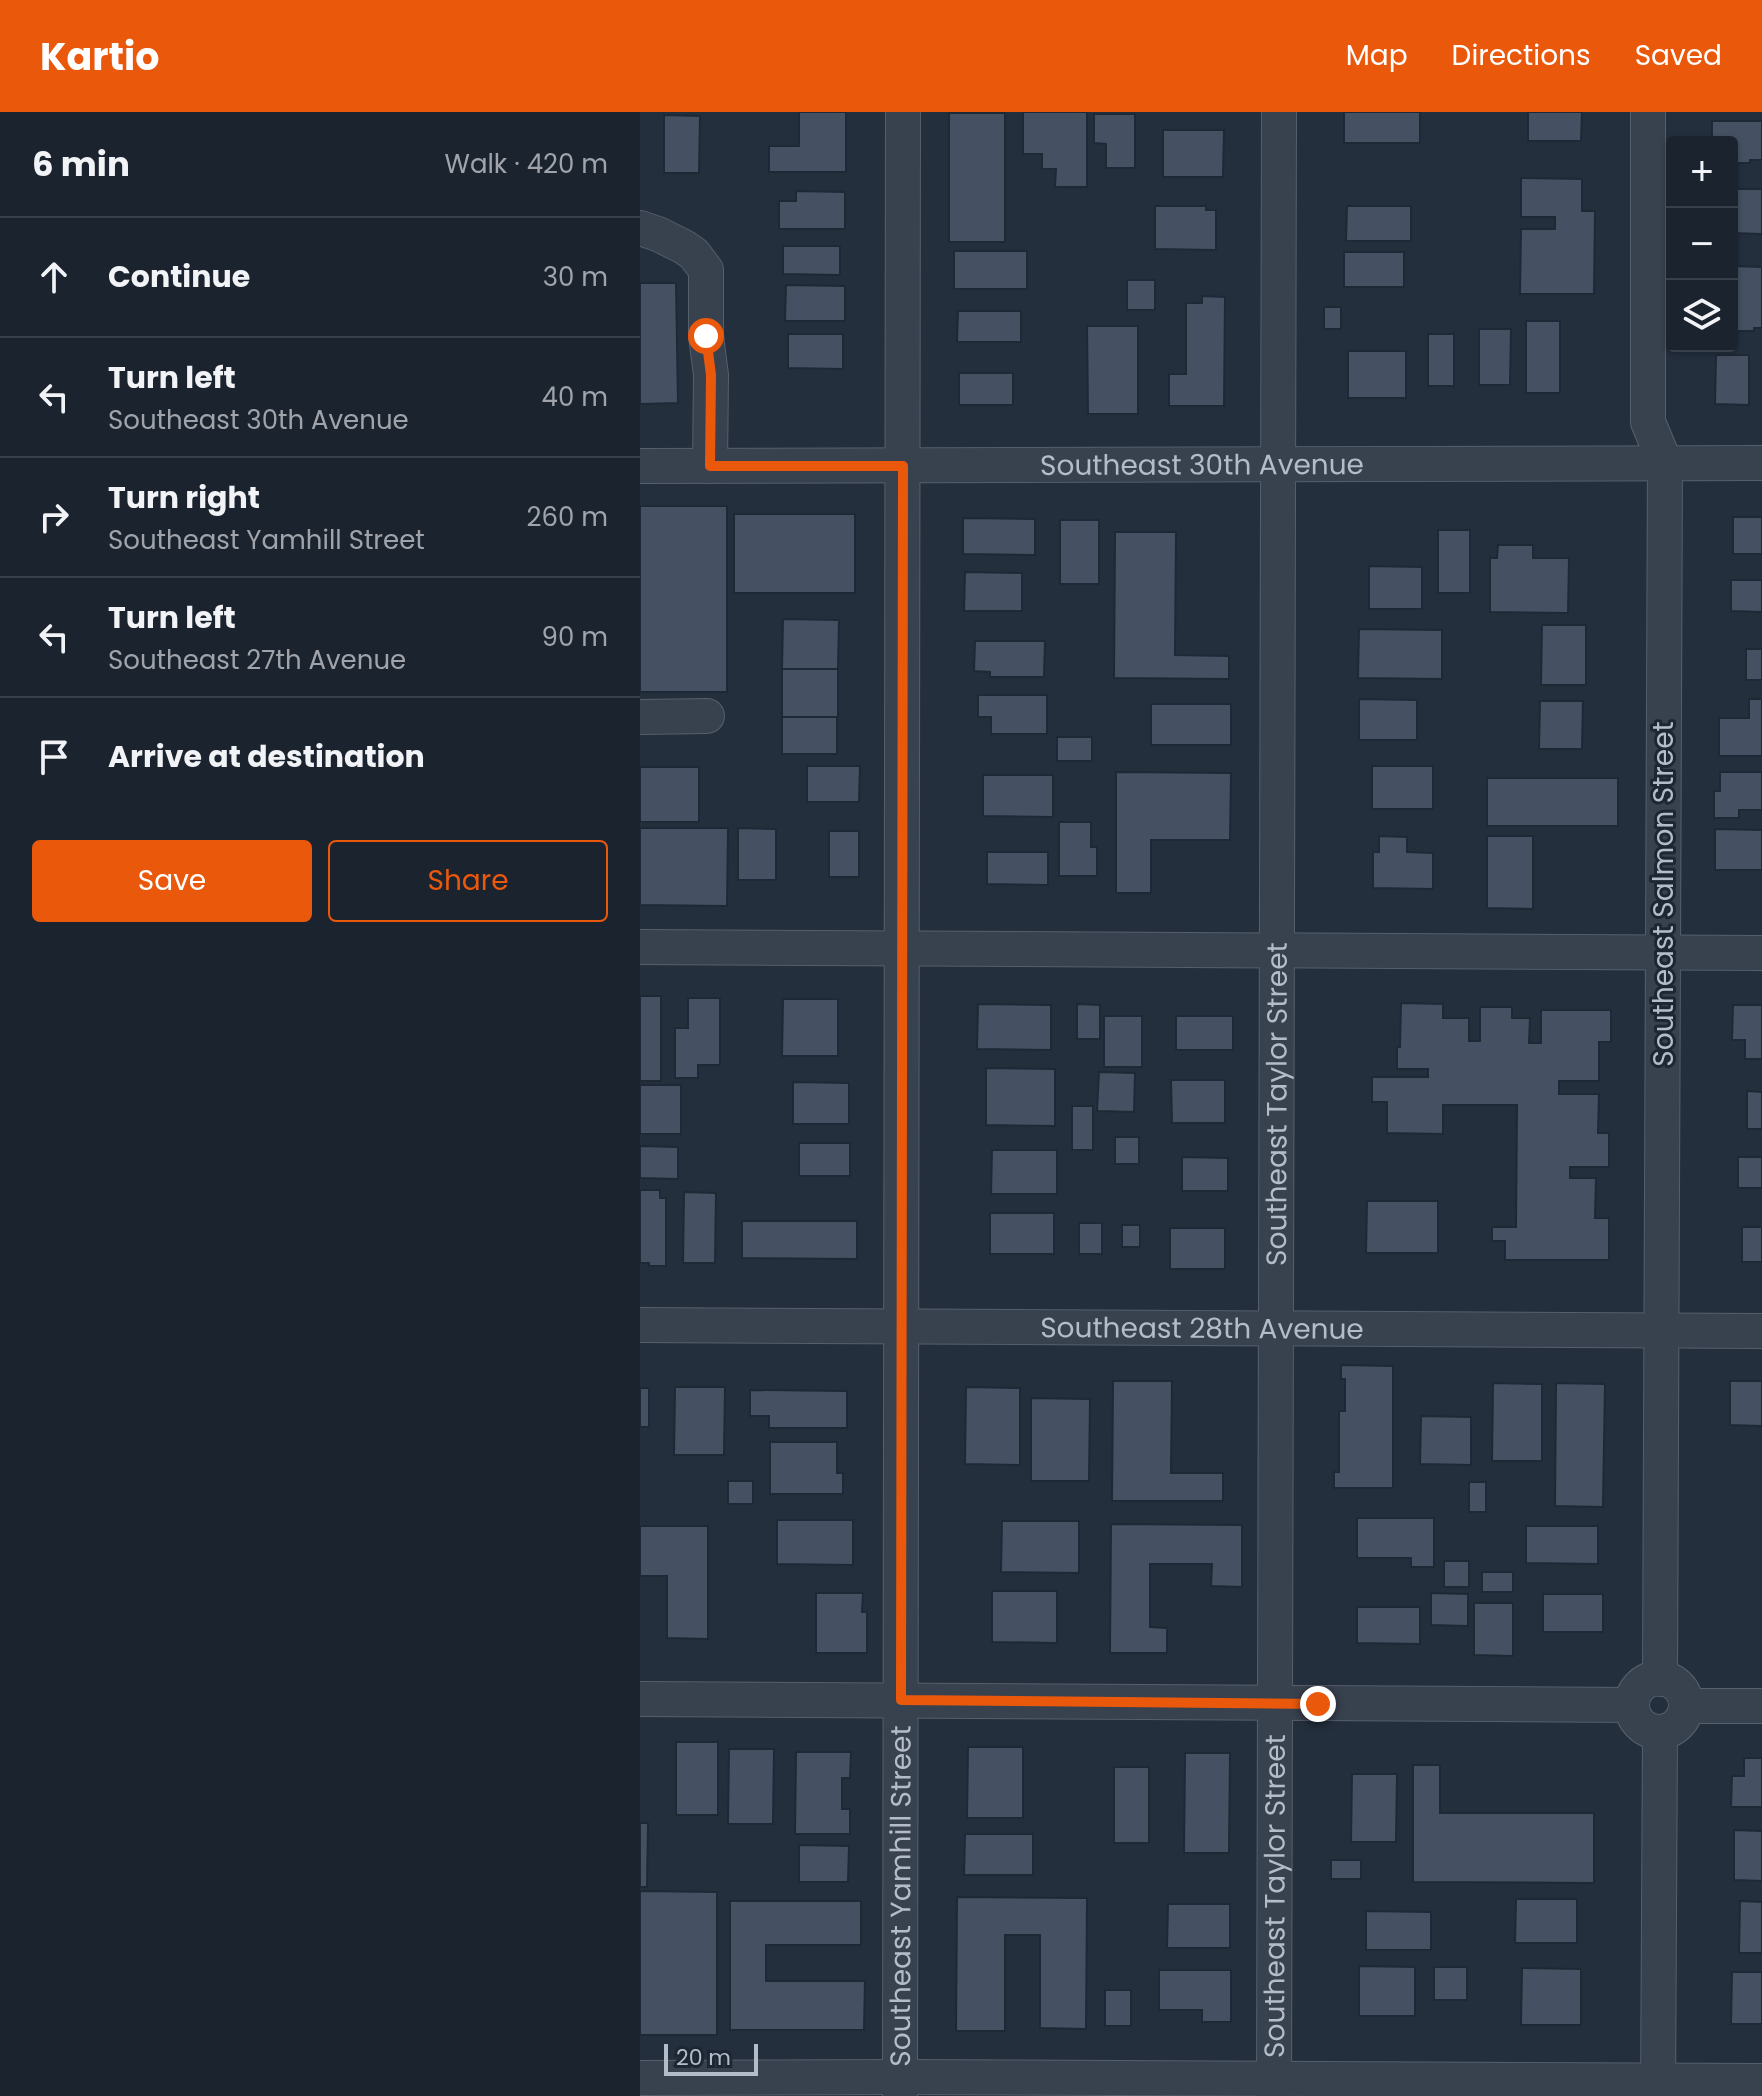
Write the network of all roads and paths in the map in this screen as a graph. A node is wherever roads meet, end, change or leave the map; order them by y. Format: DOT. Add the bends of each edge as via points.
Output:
graph roads {
  1 [pos="903,112"];
  2 [pos="1279,112"];
  3 [pos="1648,112"];
  4 [pos="655,234"];
  5 [pos="1278,463"];
  6 [pos="1665,463"];
  7 [pos="1762,463"];
  8 [pos="640,466"];
  9 [pos="700,466"];
  10 [pos="903,466"];
  11 [pos="707,716"];
  12 [pos="640,717"];
  13 [pos="640,947"];
  14 [pos="902,948"];
  15 [pos="1277,950"];
  16 [pos="1663,952"];
  17 [pos="1762,953"];
  18 [pos="640,1325"];
  19 [pos="901,1326"];
  20 [pos="1276,1328"];
  21 [pos="1661,1330"];
  22 [pos="1762,1331"];
  23 [pos="1660,1679"];
  24 [pos="640,1699"];
  25 [pos="901,1700"];
  26 [pos="1275,1704"];
  27 [pos="1632,1705"];
  28 [pos="1686,1706"];
  29 [pos="1762,1706"];
  30 [pos="1660,1732"];
  31 [pos="640,2078"];
  32 [pos="1762,2081"];
  33 [pos="900,2086"];
  34 [pos="1274,2088"];
  35 [pos="1658,2088"];
  1 -- 10 [label="street, Southeast Yamhill Street"];
  2 -- 5 [label="street, Southeast Taylor Street"];
  3 -- 6 [label="street, Southeast Salmon Street" via="1648,422"];
  4 -- 9 [label="street" via="678,253 685,272 685,346 693,376"];
  5 -- 6 [label="street, Southeast 30th Avenue"];
  5 -- 10 [label="street, Southeast 30th Avenue"];
  5 -- 15 [label="street, Southeast Taylor Street"];
  6 -- 7 [label="street, Southeast 30th Avenue"];
  6 -- 16 [label="street, Southeast Salmon Street"];
  8 -- 9 [label="street, Southeast 30th Avenue"];
  9 -- 10 [label="street, Southeast 30th Avenue"];
  10 -- 14 [label="street, Southeast Yamhill Street"];
  11 -- 12 [label="street"];
  13 -- 14 [label="street"];
  14 -- 15 [label="street"];
  14 -- 19 [label="street, Southeast Yamhill Street"];
  15 -- 16 [label="street"];
  15 -- 20 [label="street, Southeast Taylor Street"];
  16 -- 17 [label="street"];
  16 -- 21 [label="street, Southeast Salmon Street"];
  18 -- 19 [label="street, Southeast 28th Avenue"];
  19 -- 20 [label="street, Southeast 28th Avenue"];
  19 -- 25 [label="street, Southeast Yamhill Street"];
  20 -- 21 [label="street, Southeast 28th Avenue"];
  20 -- 26 [label="street, Southeast Taylor Street"];
  21 -- 22 [label="street, Southeast 28th Avenue"];
  21 -- 23 [label="street, Southeast Salmon Street"];
  23 -- 27 [label="street" via="1644,1683"];
  23 -- 28 [label="street" via="1676,1685"];
  24 -- 25 [label="street"];
  25 -- 26 [label="street"];
  25 -- 33 [label="street, Southeast Yamhill Street"];
  26 -- 27 [label="street"];
  26 -- 34 [label="street, Southeast Taylor Street"];
  27 -- 30 [label="street" via="1644,1728"];
  28 -- 29 [label="street"];
  28 -- 30 [label="street" via="1675,1727"];
  30 -- 35 [label="street"];
  31 -- 33 [label="street"];
  32 -- 35 [label="street"];
  33 -- 34 [label="street"];
  34 -- 35 [label="street"];
}
